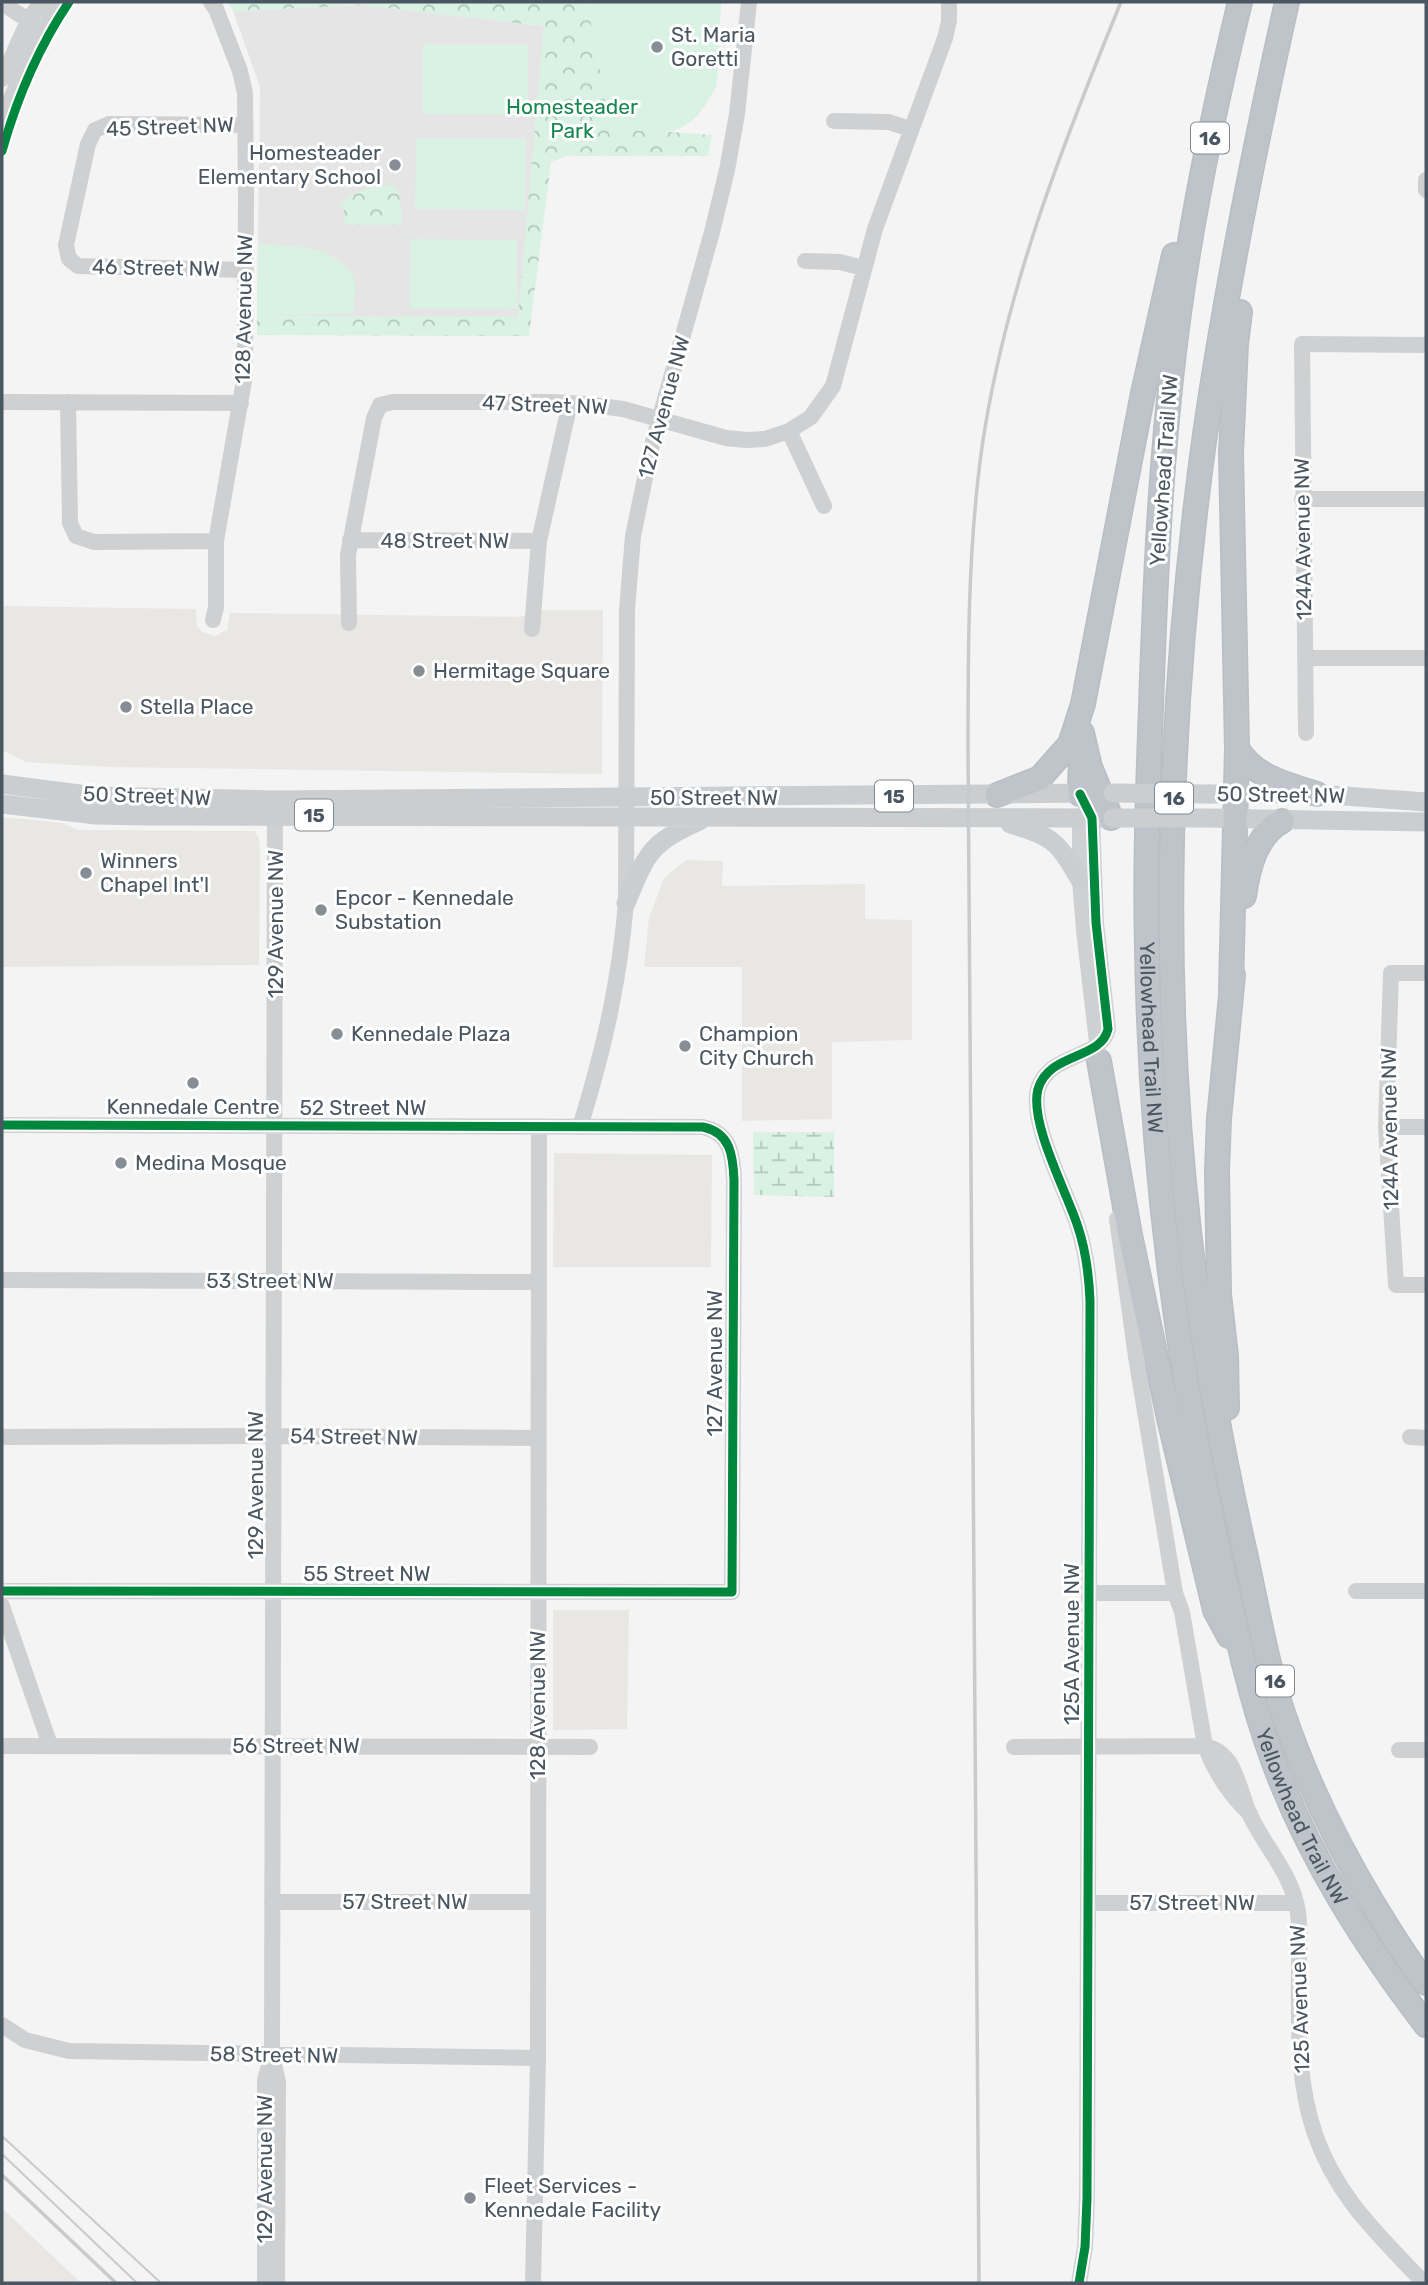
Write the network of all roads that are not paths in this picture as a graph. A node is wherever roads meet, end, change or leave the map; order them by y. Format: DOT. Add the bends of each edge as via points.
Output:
graph roads {
  1 [pos="41,2"];
  2 [pos="59,2"];
  3 [pos="211,2"];
  4 [pos="749,2"];
  5 [pos="949,2"];
  6 [pos="1240,2"];
  7 [pos="1287,2"];
  8 [pos="2,3"];
  9 [pos="35,25"];
  10 [pos="1223,73"];
  11 [pos="2,79"];
  12 [pos="834,121"];
  13 [pos="2,122"];
  14 [pos="246,125"];
  15 [pos="1259,126"];
  16 [pos="911,129"];
  17 [pos="1426,180"];
  18 [pos="1426,190"];
  19 [pos="69,259"];
  20 [pos="805,261"];
  21 [pos="863,268"];
  22 [pos="245,270"];
  23 [pos="1426,345"];
  24 [pos="2,402"];
  25 [pos="68,402"];
  26 [pos="241,402"];
  27 [pos="570,403"];
  28 [pos="660,419"];
  29 [pos="789,431"];
  30 [pos="1302,499"];
  31 [pos="1426,499"];
  32 [pos="824,506"];
  33 [pos="351,540"];
  34 [pos="216,541"];
  35 [pos="539,541"];
  36 [pos="213,620"];
  37 [pos="349,623"];
  38 [pos="533,629"];
  39 [pos="1305,658"];
  40 [pos="1426,658"];
  41 [pos="1083,704"];
  42 [pos="1306,733"];
  43 [pos="1237,748"];
  44 [pos="2,769"];
  45 [pos="2,784"];
  46 [pos="55,792"];
  47 [pos="1098,793"];
  48 [pos="1236,794"];
  49 [pos="1317,794"];
  50 [pos="997,795"];
  51 [pos="1426,802"];
  52 [pos="2,804"];
  53 [pos="275,807"];
  54 [pos="626,808"];
  55 [pos="707,817"];
  56 [pos="992,818"];
  57 [pos="1099,818"];
  58 [pos="1236,820"];
  59 [pos="1282,821"];
  60 [pos="1426,822"];
  61 [pos="1080,880"];
  62 [pos="625,902"];
  63 [pos="1426,973"];
  64 [pos="1231,988"];
  65 [pos="1098,1053"];
  66 [pos="2,1125"];
  67 [pos="276,1126"];
  68 [pos="580,1126"];
  69 [pos="539,1127"];
  70 [pos="1386,1127"];
  71 [pos="1426,1127"];
  72 [pos="723,1136"];
  73 [pos="2,1280"];
  74 [pos="275,1281"];
  75 [pos="539,1282"];
  76 [pos="1426,1285"];
  77 [pos="274,1436"];
  78 [pos="2,1437"];
  79 [pos="1409,1437"];
  80 [pos="538,1438"];
  81 [pos="1426,1438"];
  82 [pos="1227,1473"];
  83 [pos="2,1591"];
  84 [pos="273,1591"];
  85 [pos="538,1591"];
  86 [pos="1356,1591"];
  87 [pos="1426,1591"];
  88 [pos="732,1592"];
  89 [pos="1090,1592"];
  90 [pos="1175,1593"];
  91 [pos="2,1606"];
  92 [pos="1244,1667"];
  93 [pos="50,1745"];
  94 [pos="2,1746"];
  95 [pos="273,1746"];
  96 [pos="1205,1746"];
  97 [pos="538,1747"];
  98 [pos="590,1747"];
  99 [pos="1014,1747"];
  100 [pos="1090,1747"];
  101 [pos="1399,1750"];
  102 [pos="1426,1751"];
  103 [pos="272,1902"];
  104 [pos="538,1902"];
  105 [pos="1089,1903"];
  106 [pos="1296,1903"];
  107 [pos="1426,1983"];
  108 [pos="1426,2025"];
  109 [pos="8,2030"];
  110 [pos="272,2055"];
  111 [pos="538,2058"];
  112 [pos="265,2283"];
  113 [pos="278,2283"];
  114 [pos="533,2283"];
  115 [pos="1080,2283"];
  116 [pos="1423,2283"];
  1 -- 9 [label="street"];
  2 -- 9 [label="street"];
  3 -- 14 [label="street, 128 Avenue NW" via="240,71"];
  4 -- 28 [label="street, 127 Avenue NW" via="727,170"];
  5 -- 16 [label="street" via="945,38"];
  6 -- 10 [label="highway, Yellowhead Trail NW / 16"];
  7 -- 15 [label="highway, Yellowhead Trail NW / 16"];
  8 -- 9 [label="street"];
  9 -- 11 [label="street"];
  9 -- 13 [label="street"];
  10 -- 41 [label="highway" via="1183,216 1143,393"];
  10 -- 92 [label="highway, Yellowhead Trail NW / 16" via="1186,268 1166,422 1155,599 1147,947 1156,1116 1174,1304 1199,1457"];
  12 -- 16 [label="street" via="889,122"];
  14 -- 19 [label="street, 45 Street NW" via="109,124 95,130 66,239"];
  14 -- 22 [label="street, 128 Avenue NW"];
  15 -- 43 [label="highway" via="1233,394"];
  15 -- 82 [label="highway, Yellowhead Trail NW / 16" via="1205,436 1175,758 1172,992 1181,1150 1191,1247"];
  16 -- 21 [label="street"];
  17 -- 18 [label="street"];
  19 -- 22 [label="street, 46 Street NW" via="85,267"];
  20 -- 21 [label="street"];
  21 -- 29 [label="street" via="833,386 811,418"];
  22 -- 26 [label="street, 128 Avenue NW"];
  23 -- 30 [label="street, 124A Avenue NW" via="1302,344"];
  24 -- 25 [label="street"];
  25 -- 26 [label="street"];
  25 -- 34 [label="street" via="71,523 76,536 94,542"];
  26 -- 34 [label="street, 128 Avenue NW"];
  27 -- 28 [label="street, 47 Street NW"];
  27 -- 33 [label="street, 47 Street NW" via="380,405"];
  27 -- 35 [label="street"];
  28 -- 29 [label="street, 47 Street NW" via="746,440"];
  28 -- 54 [label="street, 127 Avenue NW" via="638,505 629,568"];
  29 -- 32 [label="street"];
  30 -- 31 [label="street"];
  30 -- 39 [label="street, 124A Avenue NW"];
  33 -- 35 [label="street, 48 Street NW"];
  33 -- 37 [label="street"];
  34 -- 36 [label="street, 128 Avenue NW"];
  35 -- 38 [label="street"];
  39 -- 40 [label="street"];
  39 -- 42 [label="street, 124A Avenue NW"];
  41 -- 47 [label="highway" via="1082,733"];
  41 -- 50 [label="highway" via="1070,744 1040,778"];
  43 -- 48 [label="highway"];
  43 -- 49 [label="highway" via="1258,772"];
  44 -- 46 [label="main road"];
  45 -- 46 [label="main road, 50 Street NW"];
  46 -- 53 [label="main road, 50 Street NW / 15"];
  47 -- 48 [label="main road, 50 Street NW, bridge"];
  47 -- 50 [label="main road, 50 Street NW"];
  47 -- 57 [label="highway"];
  47 -- 57 [label="main road"];
  48 -- 49 [label="main road, 50 Street NW"];
  48 -- 58 [label="highway"];
  49 -- 51 [label="main road, 50 Street NW"];
  50 -- 54 [label="main road, 50 Street NW / 15" via="790,797"];
  52 -- 53 [label="main road, 50 Street NW / 15" via="96,815"];
  53 -- 54 [label="main road, 50 Street NW / 15"];
  53 -- 67 [label="street, 129 Avenue NW"];
  54 -- 55 [label="main road, 50 Street NW"];
  54 -- 62 [label="street"];
  55 -- 56 [label="main road, 50 Street NW / 15"];
  55 -- 62 [label="main road" via="656,845"];
  56 -- 57 [label="main road, 50 Street NW"];
  56 -- 61 [label="main road" via="1045,835 1065,853"];
  57 -- 58 [label="main road, 50 Street NW, bridge"];
  57 -- 61 [label="street"];
  57 -- 65 [label="street" via="1096,923 1108,1023"];
  58 -- 59 [label="main road, 50 Street NW"];
  58 -- 64 [label="highway"];
  59 -- 60 [label="main road, 50 Street NW"];
  59 -- 64 [label="highway" via="1264,836 1253,859"];
  61 -- 65 [label="street"];
  62 -- 68 [label="street" via="608,1029"];
  63 -- 70 [label="street, 124A Avenue NW" via="1391,973"];
  64 -- 82 [label="highway" via="1217,1170"];
  65 -- 89 [label="street, 125A Avenue NW" via="1060,1063 1048,1072 1036,1108 1079,1230 1088,1275"];
  65 -- 90 [label="street" via="1111,1182"];
  65 -- 92 [label="highway" via="1170,1423 1215,1610"];
  66 -- 67 [label="street, 52 Street NW"];
  67 -- 69 [label="street, 52 Street NW"];
  67 -- 74 [label="street, 129 Avenue NW"];
  68 -- 69 [label="street, 52 Street NW"];
  68 -- 72 [label="street, 52 Street NW" via="703,1128"];
  69 -- 75 [label="street, 128 Avenue NW"];
  70 -- 71 [label="street"];
  70 -- 76 [label="street, 124A Avenue NW" via="1396,1285"];
  72 -- 88 [label="street, 127 Avenue NW" via="732,1153 734,1180"];
  73 -- 74 [label="street, 53 Street NW"];
  74 -- 75 [label="street, 53 Street NW"];
  74 -- 77 [label="street, 129 Avenue NW"];
  75 -- 80 [label="street, 128 Avenue NW"];
  77 -- 78 [label="street, 54 Street NW"];
  77 -- 80 [label="street, 54 Street NW"];
  77 -- 84 [label="street, 129 Avenue NW"];
  79 -- 81 [label="street"];
  80 -- 85 [label="street, 128 Avenue NW"];
  82 -- 107 [label="highway, Yellowhead Trail NW / 16" via="1283,1713 1335,1838"];
  83 -- 84 [label="street, 55 Street NW"];
  84 -- 85 [label="street, 55 Street NW"];
  84 -- 95 [label="street, 129 Avenue NW"];
  85 -- 88 [label="street, 55 Street NW"];
  85 -- 97 [label="street, 128 Avenue NW"];
  86 -- 87 [label="street"];
  89 -- 90 [label="street"];
  89 -- 100 [label="street, 125A Avenue NW"];
  90 -- 96 [label="street"];
  91 -- 93 [label="street"];
  92 -- 108 [label="highway, Yellowhead Trail NW / 16" via="1274,1763 1311,1848 1361,1935"];
  93 -- 94 [label="street, 56 Street NW"];
  93 -- 95 [label="street, 56 Street NW"];
  95 -- 97 [label="street, 56 Street NW"];
  95 -- 103 [label="street, 129 Avenue NW"];
  96 -- 100 [label="street"];
  96 -- 106 [label="street, 125 Avenue NW" via="1227,1758"];
  97 -- 98 [label="street, 56 Street NW"];
  97 -- 104 [label="street, 128 Avenue NW"];
  99 -- 100 [label="street"];
  100 -- 105 [label="street, 125A Avenue NW"];
  101 -- 102 [label="street"];
  103 -- 104 [label="street, 57 Street NW"];
  103 -- 110 [label="street, 129 Avenue NW"];
  104 -- 111 [label="street, 128 Avenue NW"];
  105 -- 106 [label="street, 57 Street NW"];
  105 -- 115 [label="street, 125A Avenue NW" via="1087,2223"];
  106 -- 116 [label="street, 125 Avenue NW" via="1299,2052 1312,2125 1343,2194"];
  109 -- 110 [label="street, 58 Street NW" via="45,2047 69,2051"];
  110 -- 111 [label="street, 58 Street NW"];
  110 -- 112 [label="street, 129 Avenue NW" via="265,2080"];
  110 -- 113 [label="street, 129 Avenue NW" via="278,2082"];
  111 -- 114 [label="street, 128 Avenue NW"];
}
